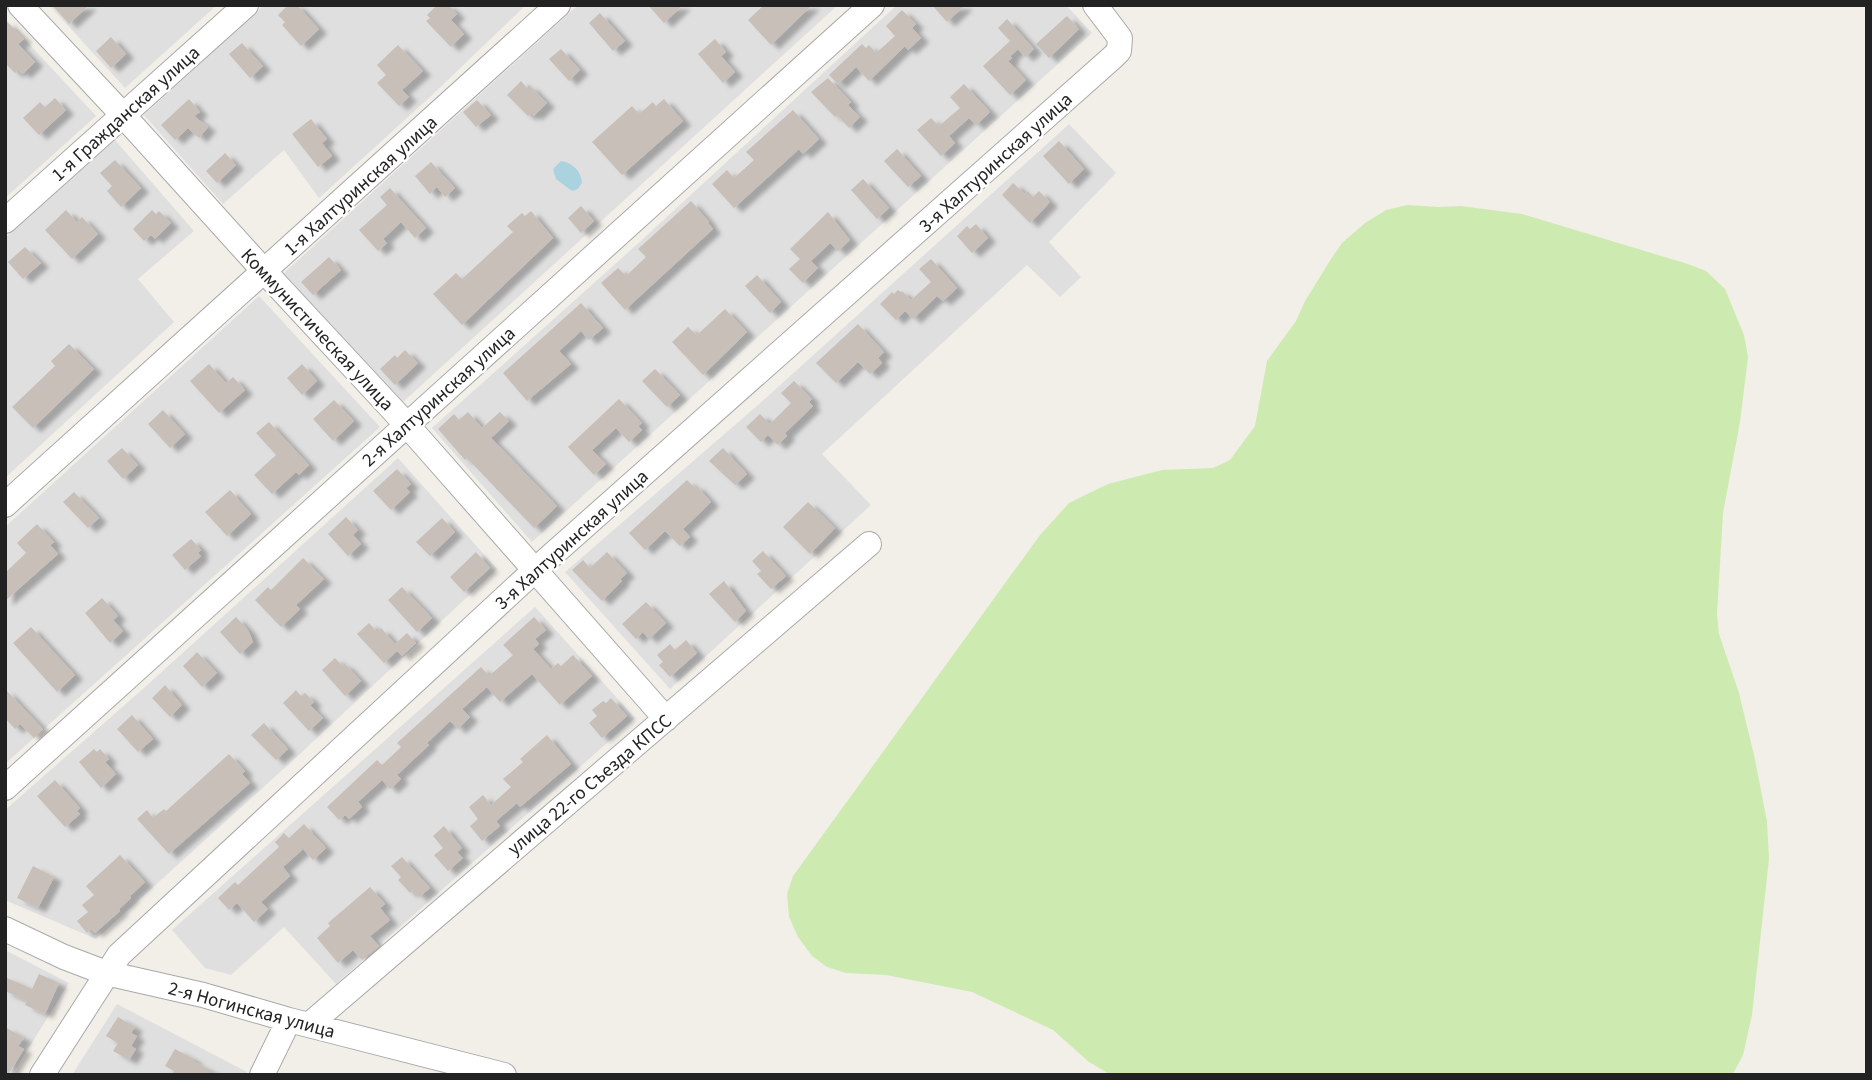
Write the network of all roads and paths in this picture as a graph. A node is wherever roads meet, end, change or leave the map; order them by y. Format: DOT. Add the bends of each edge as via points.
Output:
graph roads {
  1 [pos="20,5"];
  2 [pos="246,5"];
  3 [pos="558,5"];
  4 [pos="872,5"];
  5 [pos="1095,5"];
  6 [pos="122,114"];
  7 [pos="5,221"];
  8 [pos="264,271"];
  9 [pos="407,425"];
  10 [pos="5,505"];
  11 [pos="869,544"];
  12 [pos="534,571"];
  13 [pos="666,719"];
  14 [pos="5,788"];
  15 [pos="5,929"];
  16 [pos="106,972"];
  17 [pos="299,1022"];
  18 [pos="42,1075"];
  19 [pos="262,1075"];
  20 [pos="503,1075"];
  1 -- 6 [label="street, Коммунистическая улица"];
  2 -- 6 [label="street, 1-я Гражданская улица"];
  3 -- 8 [label="street, 1-я Халтуринская улица"];
  4 -- 9 [label="street, 2-я Халтуринская улица"];
  5 -- 12 [label="street, 3-я Халтуринская улица" via="1116,30 1121,45 1114,57"];
  6 -- 7 [label="street, 1-я Гражданская улица"];
  6 -- 8 [label="street, Коммунистическая улица"];
  8 -- 9 [label="street, Коммунистическая улица"];
  8 -- 10 [label="street, 1-я Халтуринская улица"];
  9 -- 12 [label="street, Коммунистическая улица"];
  9 -- 14 [label="street, 2-я Халтуринская улица"];
  11 -- 13 [label="street, улица 22-го Съезда КПСС"];
  12 -- 13 [label="street, Коммунистическая улица"];
  12 -- 16 [label="street, 3-я Халтуринская улица" via="119,954"];
  13 -- 17 [label="street, улица 22-го Съезда КПСС"];
  15 -- 16 [label="street, 2-я Ногинская улица"];
  16 -- 17 [label="street, 2-я Ногинская улица"];
  16 -- 18 [label="street, 3-я Халтуринская улица"];
  17 -- 19 [label="street, улица 22-го Съезда КПСС"];
  17 -- 20 [label="street, 2-я Ногинская улица"];
}
